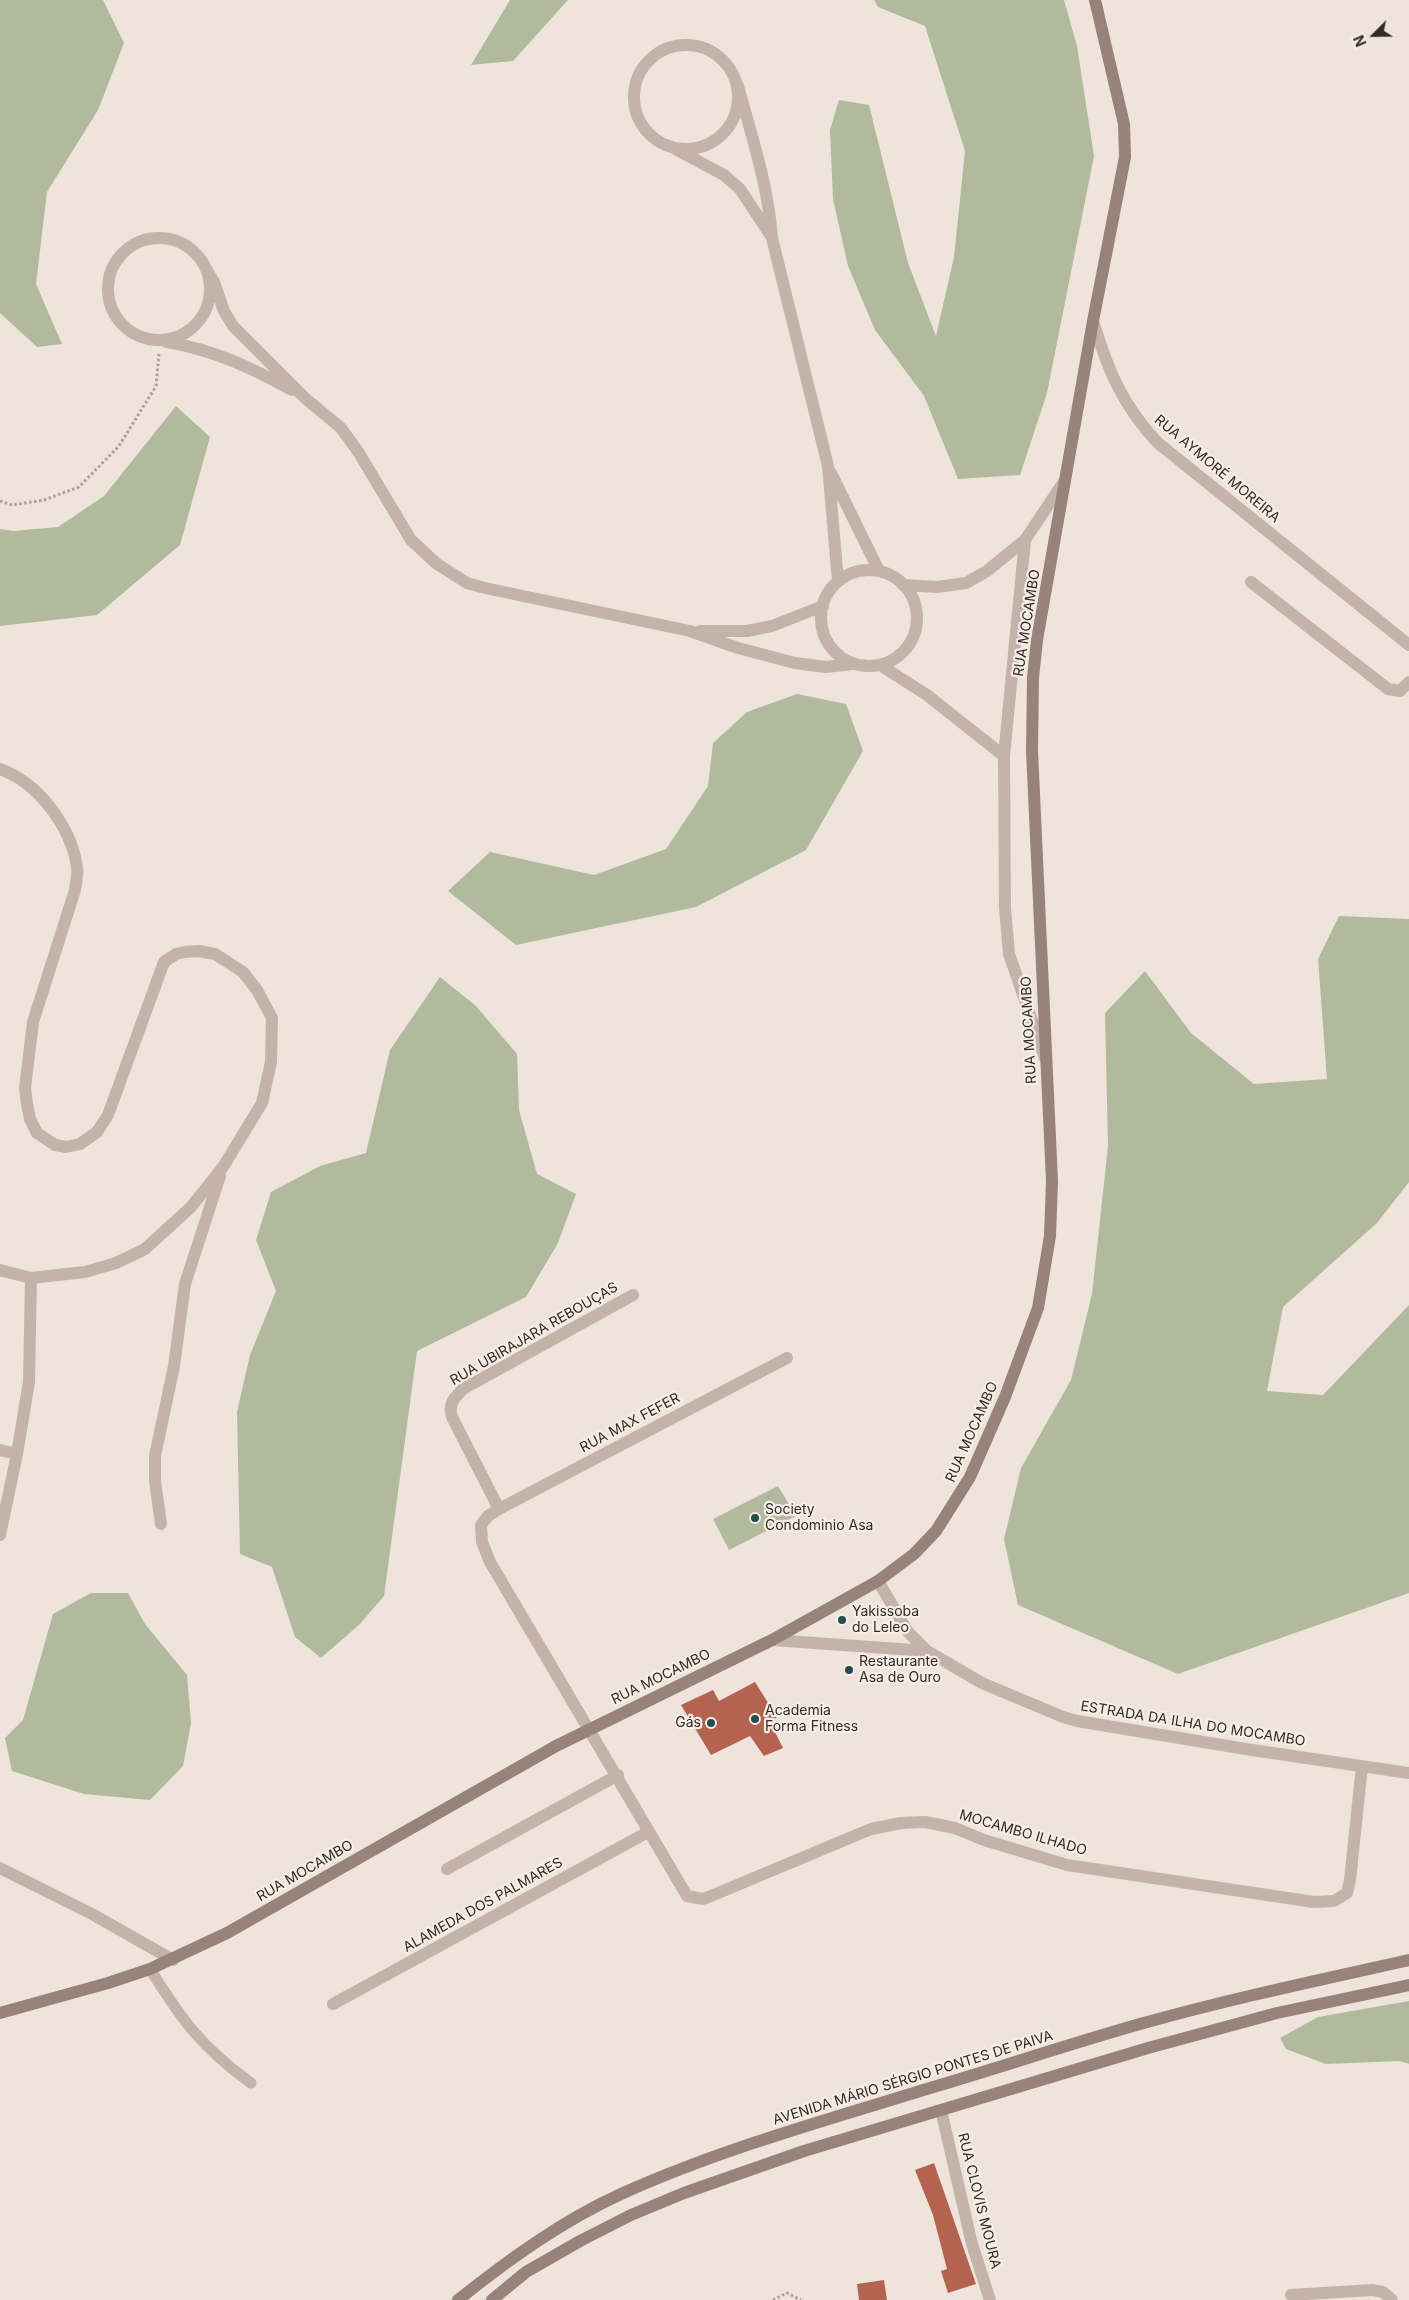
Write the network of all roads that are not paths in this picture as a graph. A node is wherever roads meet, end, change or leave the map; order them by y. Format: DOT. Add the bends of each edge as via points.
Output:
graph roads {
  1 [pos="1096,1"];
  2 [pos="738,86"];
  3 [pos="675,148"];
  4 [pos="772,238"];
  5 [pos="205,267"];
  6 [pos="1093,321"];
  7 [pos="160,341"];
  8 [pos="305,398"];
  9 [pos="828,466"];
  10 [pos="1065,480"];
  11 [pos="1025,540"];
  12 [pos="879,571"];
  13 [pos="838,581"];
  14 [pos="1251,582"];
  15 [pos="903,585"];
  16 [pos="823,606"];
  17 [pos="690,631"];
  18 [pos="1409,645"];
  19 [pos="853,664"];
  20 [pos="880,665"];
  21 [pos="1409,682"];
  22 [pos="1004,756"];
  23 [pos="0,769"];
  24 [pos="1045,1058"];
  25 [pos="223,1167"];
  26 [pos="0,1270"];
  27 [pos="31,1278"];
  28 [pos="633,1295"];
  29 [pos="787,1358"];
  30 [pos="0,1450"];
  31 [pos="17,1454"];
  32 [pos="500,1509"];
  33 [pos="161,1524"];
  34 [pos="0,1535"];
  35 [pos="878,1581"];
  36 [pos="772,1640"];
  37 [pos="927,1651"];
  38 [pos="588,1729"];
  39 [pos="1362,1766"];
  40 [pos="1409,1773"];
  41 [pos="618,1775"];
  42 [pos="648,1832"];
  43 [pos="0,1868"];
  44 [pos="447,1869"];
  45 [pos="173,1960"];
  46 [pos="1409,1960"];
  47 [pos="150,1969"];
  48 [pos="1409,1985"];
  49 [pos="334,2004"];
  50 [pos="0,2013"];
  51 [pos="251,2083"];
  52 [pos="941,2110"];
  53 [pos="1291,2295"];
  54 [pos="458,2300"];
  55 [pos="492,2300"];
  56 [pos="990,2300"];
  57 [pos="1392,2300"];
  1 -- 6 [label="main road, RUA AYMORÉ MOREIRA" via="1124,124 1125,157"];
  2 -- 3 [label="street" via="738,104 733,121 723,134 709,144 692,149"];
  2 -- 3 [label="street" via="720,56 705,47 688,44 670,46 655,53 635,81 633,98 637,116 646,131 659,142"];
  2 -- 4 [label="street" via="762,172"];
  3 -- 4 [label="street" via="740,189"];
  4 -- 9 [label="street"];
  5 -- 7 [label="street" via="210,284 209,302 202,318 176,338"];
  5 -- 7 [label="street" via="195,252 180,242 163,237 138,242 117,257 108,280 109,304 129,331"];
  5 -- 8 [label="street" via="233,326"];
  6 -- 10 [label="main road, RUA MOCAMBO"];
  6 -- 18 [label="street, RUA AYMORÉ MOREIRA" via="1118,389 1142,426 1158,443"];
  7 -- 8 [label="street" via="188,346 247,366"];
  8 -- 17 [label="street" via="341,428 412,540 437,564 467,583"];
  9 -- 12 [label="street"];
  9 -- 13 [label="street"];
  10 -- 11 [label="street"];
  10 -- 24 [label="main road, RUA MOCAMBO" via="1033,678 1032,751"];
  11 -- 15 [label="street" via="987,571 966,583 937,588"];
  11 -- 22 [label="street"];
  12 -- 13 [label="street" via="866,570"];
  12 -- 15 [label="street"];
  13 -- 16 [label="street"];
  14 -- 21 [label="street" via="1388,689 1400,691"];
  15 -- 20 [label="street" via="917,610 913,639 894,660"];
  16 -- 17 [label="street" via="764,628"];
  16 -- 19 [label="street" via="824,635 831,647"];
  17 -- 19 [label="street" via="795,663 826,667"];
  19 -- 20 [label="street"];
  20 -- 22 [label="street" via="927,695"];
  22 -- 24 [label="street" via="1005,908 1009,954"];
  23 -- 25 [label="street" via="39,793 71,841 77,869 75,890 33,1022 25,1088 30,1119 37,1133 55,1145 66,1147 80,1144 97,1132 108,1115 164,962 176,954 199,951 215,954 243,972 272,1018 271,1062 262,1103"];
  24 -- 35 [label="main road, RUA MOCAMBO" via="1052,1190 1050,1236 1038,1308 1005,1397 970,1477 936,1531 914,1554"];
  25 -- 27 [label="street" via="191,1207 145,1248 116,1263 85,1272"];
  25 -- 33 [label="street" via="185,1284 174,1366 156,1456 155,1481"];
  26 -- 27 [label="street"];
  27 -- 31 [label="street" via="28,1382"];
  28 -- 32 [label="street, RUA UBIRAJARA REBOUÇAS" via="463,1389 452,1399 452,1417"];
  29 -- 32 [label="street, RUA MAX FEFER"];
  30 -- 31 [label="street"];
  31 -- 34 [label="street"];
  32 -- 38 [label="street, RUA MAX FEFER" via="481,1525 480,1536 490,1562"];
  35 -- 36 [label="main road, RUA MOCAMBO"];
  35 -- 37 [label="street, ESTRADA DA ILHA DO MOCAMBO" via="908,1632"];
  36 -- 37 [label="street, ESTRADA DA ILHA DO MOCAMBO"];
  36 -- 38 [label="main road, RUA MOCAMBO"];
  37 -- 39 [label="street, ESTRADA DA ILHA DO MOCAMBO" via="982,1684 1077,1721"];
  38 -- 41 [label="street"];
  38 -- 45 [label="main road, RUA MOCAMBO" via="227,1933"];
  39 -- 40 [label="street, ESTRADA DA ILHA DO MOCAMBO"];
  39 -- 42 [label="street, MOCAMBO ILHADO" via="1350,1880 1347,1893 1334,1901 1314,1902 1067,1865 955,1828 925,1822 871,1829 703,1899 687,1896"];
  41 -- 42 [label="street"];
  41 -- 44 [label="street"];
  42 -- 49 [label="street, ALAMEDA DOS PALMARES"];
  43 -- 45 [label="street" via="92,1914"];
  45 -- 47 [label="main road, RUA MOCAMBO"];
  46 -- 54 [label="main road, AVENIDA MÁRIO SÉRGIO PONTES DE PAIVA" via="1271,1990 1140,2024 796,2129 676,2171 619,2195 570,2222 510,2259"];
  47 -- 50 [label="main road, RUA MOCAMBO"];
  47 -- 51 [label="lane" via="176,2012 198,2039"];
  48 -- 52 [label="main road" via="1276,2013"];
  52 -- 55 [label="main road" via="804,2151 631,2215 526,2272"];
  52 -- 56 [label="street, RUA CLOVIS MOURA" via="972,2244"];
  53 -- 57 [label="street" via="1372,2290 1383,2292"];
}
